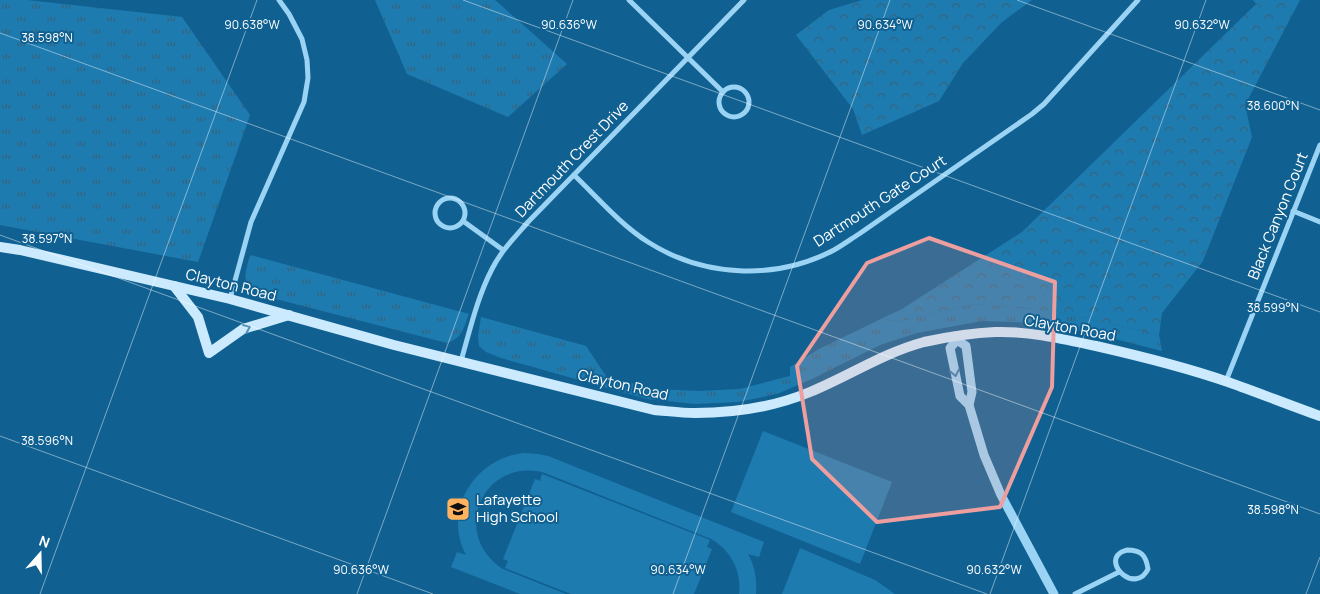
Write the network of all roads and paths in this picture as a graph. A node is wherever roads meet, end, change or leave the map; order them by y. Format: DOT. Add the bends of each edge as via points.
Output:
graph roads {
  1 [pos="279,0"];
  2 [pos="629,0"];
  3 [pos="744,0"];
  4 [pos="1138,0"];
  5 [pos="688,58"];
  6 [pos="723,92"];
  7 [pos="1320,145"];
  8 [pos="574,175"];
  9 [pos="1293,211"];
  10 [pos="463,221"];
  11 [pos="1320,222"];
  12 [pos="0,247"];
  13 [pos="503,250"];
  14 [pos="174,286"];
  15 [pos="230,299"];
  16 [pos="290,315"];
  17 [pos="956,338"];
  18 [pos="461,362"];
  19 [pos="1226,381"];
  20 [pos="969,405"];
  21 [pos="1320,416"];
  22 [pos="1119,572"];
  23 [pos="1054,594"];
  24 [pos="1075,594"];
  1 -- 15 [label="street" via="302,39 308,78 304,102 251,222"];
  2 -- 5 [label="street"];
  3 -- 5 [label="street, Dartmouth Crest Drive"];
  4 -- 8 [label="street, Dartmouth Gate Court" via="1032,114 860,234 801,264 765,271 728,271 680,259 636,234"];
  5 -- 6 [label="street"];
  5 -- 8 [label="street, Dartmouth Crest Drive"];
  6 -- 6 [label="street" via="719,105 724,114 738,116 746,111 749,98 744,90 731,87"];
  7 -- 9 [label="street, Black Canyon Court"];
  8 -- 13 [label="street, Dartmouth Crest Drive"];
  9 -- 11 [label="street"];
  9 -- 19 [label="street, Black Canyon Court"];
  10 -- 10 [label="street" via="465,211 461,202 452,198 438,203 434,212 441,225 455,227"];
  10 -- 13 [label="street"];
  12 -- 14 [label="main road, Clayton Road"];
  13 -- 18 [label="street, Dartmouth Crest Drive" via="480,294"];
  14 -- 15 [label="main road, Clayton Road"];
  14 -- 16 [label="main road, one-way" via="198,317 209,353 243,329"];
  15 -- 16 [label="main road, Clayton Road"];
  16 -- 18 [label="main road, Clayton Road"];
  17 -- 18 [label="main road, Clayton Road" via="924,342 897,351 791,399 755,408 693,414 654,410"];
  17 -- 19 [label="main road, Clayton Road" via="996,332 1043,335 1122,352"];
  17 -- 20 [label="street" via="966,346 972,392"];
  17 -- 20 [label="street, one-way" via="950,348 960,396"];
  19 -- 21 [label="main road, Clayton Road"];
  20 -- 23 [label="street" via="984,455 1001,495"];
  22 -- 22 [label="street" via="1116,567 1119,553 1133,550 1147,560 1148,569 1143,578 1129,580"];
  22 -- 24 [label="street"];
}
